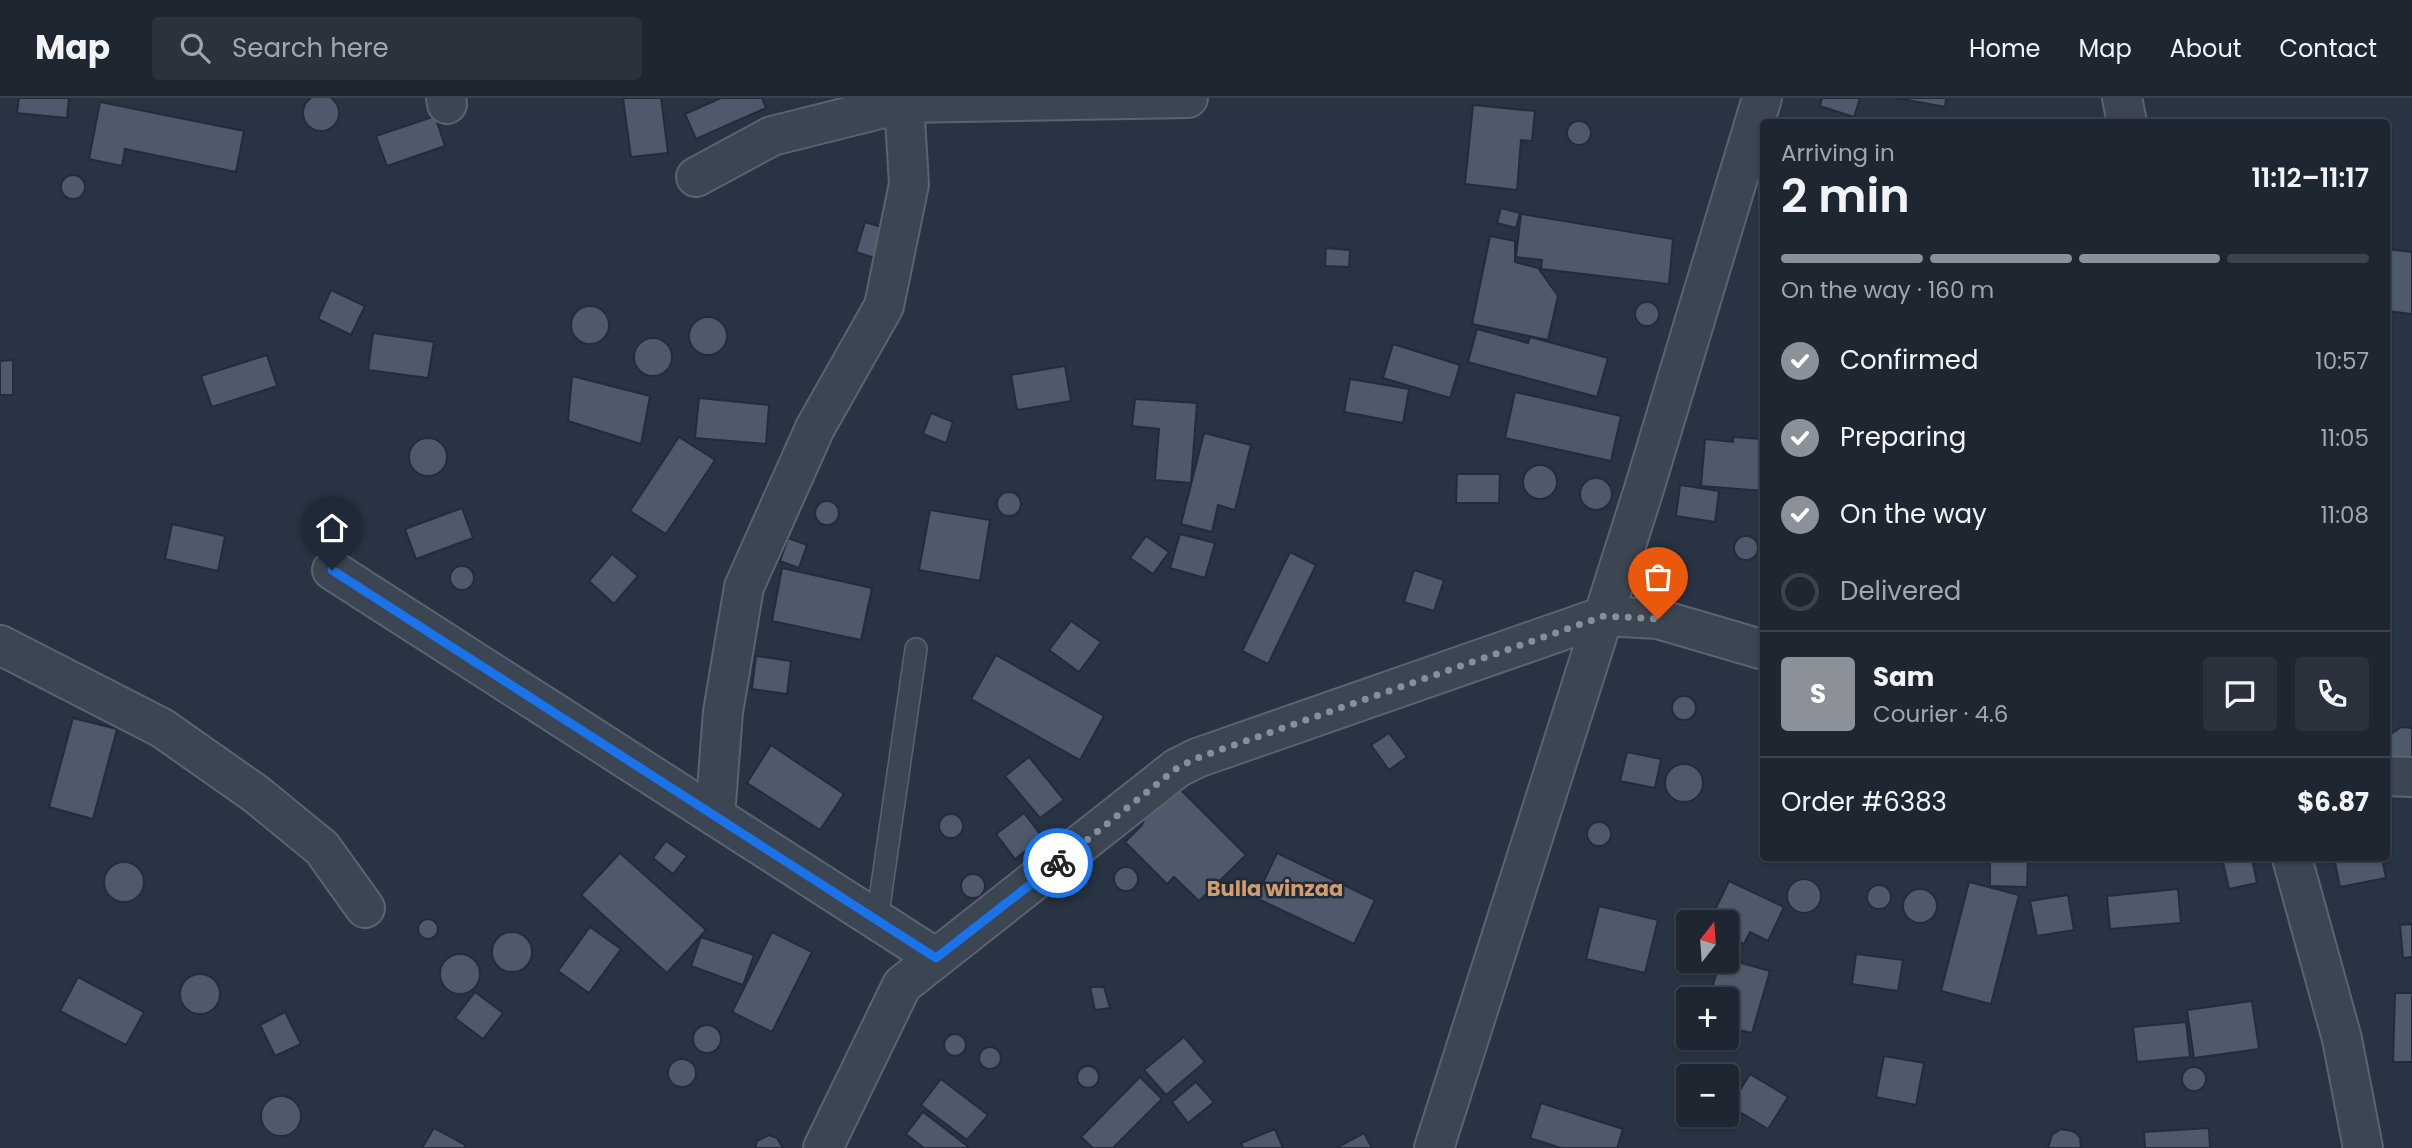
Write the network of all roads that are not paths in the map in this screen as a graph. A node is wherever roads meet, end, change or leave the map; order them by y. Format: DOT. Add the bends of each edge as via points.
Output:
graph roads {
  1 [pos="1188,98"];
  2 [pos="1762,98"];
  3 [pos="2122,98"];
  4 [pos="904,103"];
  5 [pos="2126,119"];
  6 [pos="696,177"];
  7 [pos="332,570"];
  8 [pos="1604,616"];
  9 [pos="0,645"];
  10 [pos="916,649"];
  11 [pos="1760,649"];
  12 [pos="2390,776"];
  13 [pos="2412,777"];
  14 [pos="715,816"];
  15 [pos="2293,861"];
  16 [pos="365,908"];
  17 [pos="877,920"];
  18 [pos="936,958"];
  19 [pos="823,1148"];
  20 [pos="1434,1148"];
  21 [pos="2363,1148"];
  1 -- 4 [label="street"];
  2 -- 8 [label="street"];
  3 -- 5 [label="street"];
  4 -- 6 [label="street" via="772,136"];
  4 -- 14 [label="street" via="909,184 884,306 815,428 744,587 723,712"];
  7 -- 14 [label="street"];
  8 -- 11 [label="street" via="1658,619"];
  8 -- 18 [label="street" via="1177,768"];
  8 -- 20 [label="street"];
  9 -- 16 [label="street" via="162,728 256,794 321,848"];
  10 -- 17 [label="lane"];
  12 -- 13 [label="street"];
  14 -- 17 [label="street"];
  15 -- 21 [label="street" via="2342,1039"];
  17 -- 18 [label="street"];
  18 -- 19 [label="street" via="902,985"];
}
